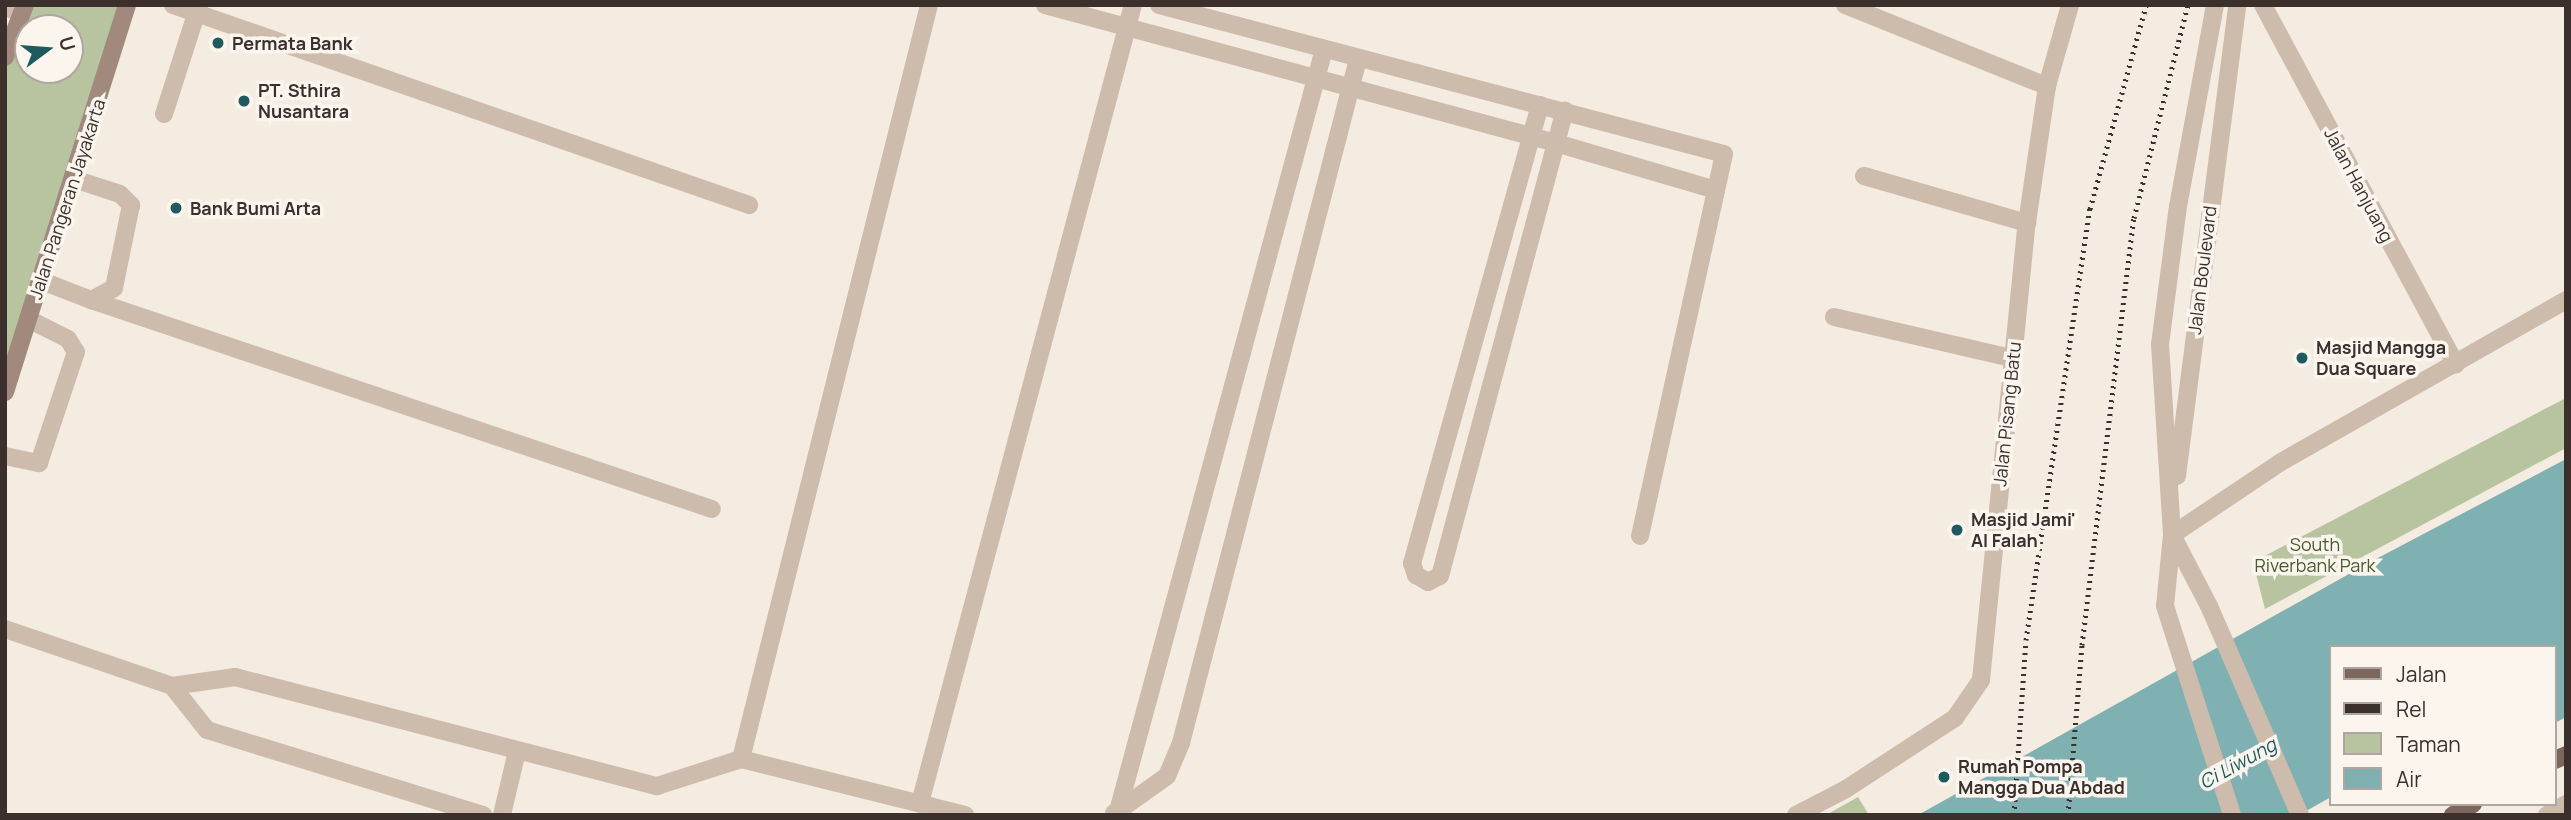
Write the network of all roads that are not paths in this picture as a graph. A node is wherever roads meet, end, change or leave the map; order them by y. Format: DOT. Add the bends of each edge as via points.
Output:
graph roads {
  1 [pos="127,5"];
  2 [pos="173,5"];
  3 [pos="929,5"];
  4 [pos="1045,5"];
  5 [pos="1132,5"];
  6 [pos="1158,5"];
  7 [pos="1845,5"];
  8 [pos="2062,5"];
  9 [pos="2070,5"];
  10 [pos="2215,5"];
  11 [pos="2237,5"];
  12 [pos="2263,5"];
  13 [pos="17,8"];
  14 [pos="198,9"];
  15 [pos="1126,27"];
  16 [pos="2058,43"];
  17 [pos="1324,49"];
  18 [pos="5,57"];
  19 [pos="1358,59"];
  20 [pos="1318,80"];
  21 [pos="2048,86"];
  22 [pos="1349,89"];
  23 [pos="1540,105"];
  24 [pos="1565,110"];
  25 [pos="164,114"];
  26 [pos="1532,138"];
  27 [pos="1556,143"];
  28 [pos="1864,176"];
  29 [pos="74,179"];
  30 [pos="1716,190"];
  31 [pos="749,205"];
  32 [pos="2027,223"];
  33 [pos="42,281"];
  34 [pos="91,300"];
  35 [pos="2566,300"];
  36 [pos="1834,317"];
  37 [pos="28,319"];
  38 [pos="2012,358"];
  39 [pos="2456,365"];
  40 [pos="5,392"];
  41 [pos="5,456"];
  42 [pos="712,509"];
  43 [pos="2172,535"];
  44 [pos="1640,536"];
  45 [pos="5,629"];
  46 [pos="172,686"];
  47 [pos="517,751"];
  48 [pos="741,759"];
  49 [pos="920,803"];
  50 [pos="2566,804"];
  51 [pos="2469,806"];
  52 [pos="1113,813"];
  53 [pos="483,815"];
  54 [pos="502,815"];
  55 [pos="965,815"];
  56 [pos="1796,815"];
  57 [pos="2232,815"];
  58 [pos="2300,815"];
  59 [pos="2453,815"];
  60 [pos="2547,815"];
  1 -- 29 [label="main road, Jalan Pangeran Jayakarta"];
  2 -- 14 [label="street"];
  3 -- 48 [label="street"];
  4 -- 15 [label="street"];
  5 -- 15 [label="street"];
  6 -- 17 [label="street"];
  7 -- 21 [label="street"];
  8 -- 16 [label="street"];
  9 -- 16 [label="street, Jalan Pisang Batu"];
  10 -- 43 [label="street" via="2178,206 2160,344"];
  11 -- 43 [label="street, Jalan Boulevard"];
  12 -- 39 [label="street, Jalan Hanjuang"];
  13 -- 18 [label="main road"];
  14 -- 25 [label="street"];
  14 -- 31 [label="street"];
  15 -- 20 [label="street"];
  15 -- 49 [label="street"];
  16 -- 21 [label="street, Jalan Pisang Batu"];
  17 -- 19 [label="street"];
  17 -- 20 [label="street"];
  19 -- 22 [label="street"];
  19 -- 23 [label="street"];
  20 -- 22 [label="street"];
  20 -- 52 [label="street"];
  21 -- 32 [label="street, Jalan Pisang Batu"];
  22 -- 26 [label="street"];
  22 -- 52 [label="street" via="1181,743 1167,776"];
  23 -- 24 [label="street"];
  23 -- 26 [label="street"];
  24 -- 27 [label="street"];
  24 -- 30 [label="street" via="1724,154"];
  26 -- 27 [label="street"];
  26 -- 27 [label="street" via="1412,563 1416,575 1428,582 1440,576"];
  27 -- 30 [label="street"];
  28 -- 32 [label="street"];
  29 -- 33 [label="main road, Jalan Pangeran Jayakarta"];
  29 -- 34 [label="street" via="120,194 131,205 114,288"];
  30 -- 44 [label="street"];
  32 -- 38 [label="street, Jalan Pisang Batu"];
  33 -- 34 [label="street"];
  33 -- 37 [label="main road, Jalan Pangeran Jayakarta"];
  34 -- 42 [label="street"];
  35 -- 39 [label="street"];
  36 -- 38 [label="street"];
  37 -- 40 [label="main road, Jalan Pangeran Jayakarta"];
  37 -- 41 [label="street" via="68,339 76,352 38,463"];
  38 -- 56 [label="street, Jalan Pisang Batu" via="1981,680 1955,718 1846,789"];
  39 -- 43 [label="street" via="2281,462"];
  43 -- 57 [label="street, Jalan Boulevard" via="2165,606"];
  43 -- 58 [label="street" via="2209,606"];
  45 -- 46 [label="street"];
  46 -- 47 [label="street" via="235,677"];
  46 -- 53 [label="street" via="207,730"];
  47 -- 48 [label="street" via="657,786"];
  47 -- 54 [label="street"];
  48 -- 49 [label="street"];
  49 -- 55 [label="street"];
  50 -- 60 [label="street"];
  51 -- 59 [label="main road"];
}
